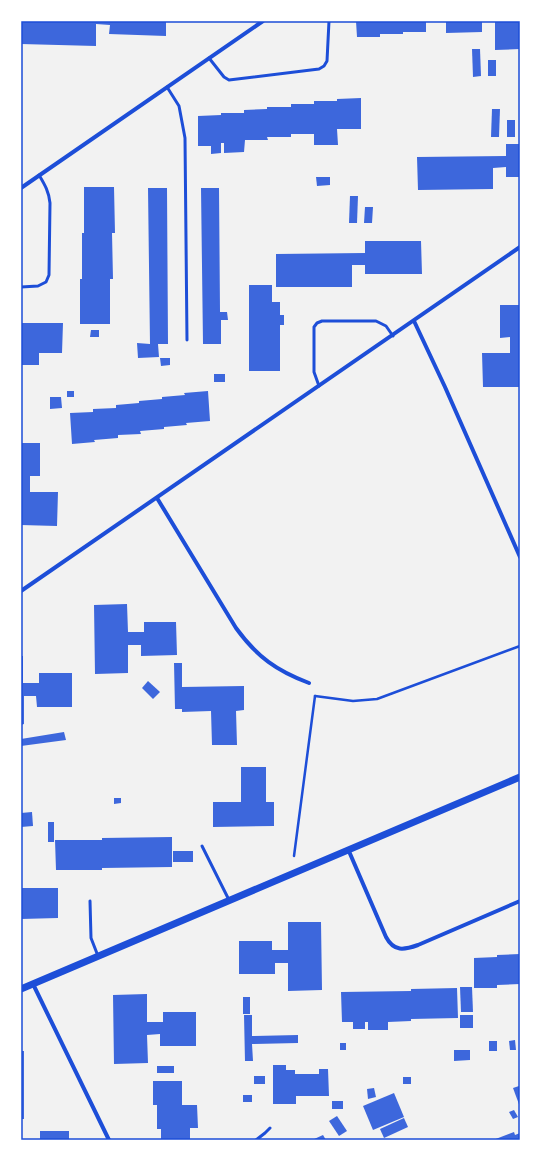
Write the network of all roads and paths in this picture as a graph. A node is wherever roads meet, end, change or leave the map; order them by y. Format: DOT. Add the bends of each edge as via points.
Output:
graph roads {
  1 [pos="263,21"];
  2 [pos="329,21"];
  3 [pos="210,58"];
  4 [pos="167,87"];
  5 [pos="39,175"];
  6 [pos="21,188"];
  7 [pos="520,247"];
  8 [pos="21,287"];
  9 [pos="414,321"];
  10 [pos="393,336"];
  11 [pos="187,340"];
  12 [pos="319,386"];
  13 [pos="157,498"];
  14 [pos="520,557"];
  15 [pos="21,591"];
  16 [pos="520,646"];
  17 [pos="310,683"];
  18 [pos="520,777"];
  19 [pos="202,846"];
  20 [pos="348,850"];
  21 [pos="292,873"];
  22 [pos="229,900"];
  23 [pos="90,901"];
  24 [pos="520,901"];
  25 [pos="98,956"];
  26 [pos="33,984"];
  27 [pos="21,989"];
  28 [pos="270,1128"];
  29 [pos="110,1140"];
  30 [pos="256,1140"];
  1 -- 3 [label="street"];
  2 -- 3 [label="lane" via="327,61 319,69 229,80"];
  3 -- 4 [label="street"];
  4 -- 5 [label="street"];
  4 -- 11 [label="lane" via="179,106 185,138"];
  5 -- 6 [label="street"];
  5 -- 8 [label="lane" via="49,193 49,275 46,282 38,286"];
  7 -- 9 [label="street"];
  9 -- 10 [label="street"];
  9 -- 14 [label="street"];
  10 -- 12 [label="street"];
  10 -- 12 [label="lane" via="386,326 376,321 317,323 314,327 314,372"];
  12 -- 13 [label="street"];
  13 -- 15 [label="street"];
  13 -- 17 [label="street" via="247,642 270,664"];
  16 -- 21 [label="path" via="377,699 352,701 315,696"];
  18 -- 20 [label="street"];
  19 -- 22 [label="lane"];
  20 -- 21 [label="street"];
  20 -- 24 [label="street" via="389,943 395,947 404,949 418,945"];
  21 -- 22 [label="street"];
  22 -- 25 [label="street"];
  23 -- 25 [label="lane" via="91,938"];
  25 -- 26 [label="street"];
  26 -- 27 [label="street"];
  26 -- 29 [label="street"];
  28 -- 30 [label="lane"];
}
